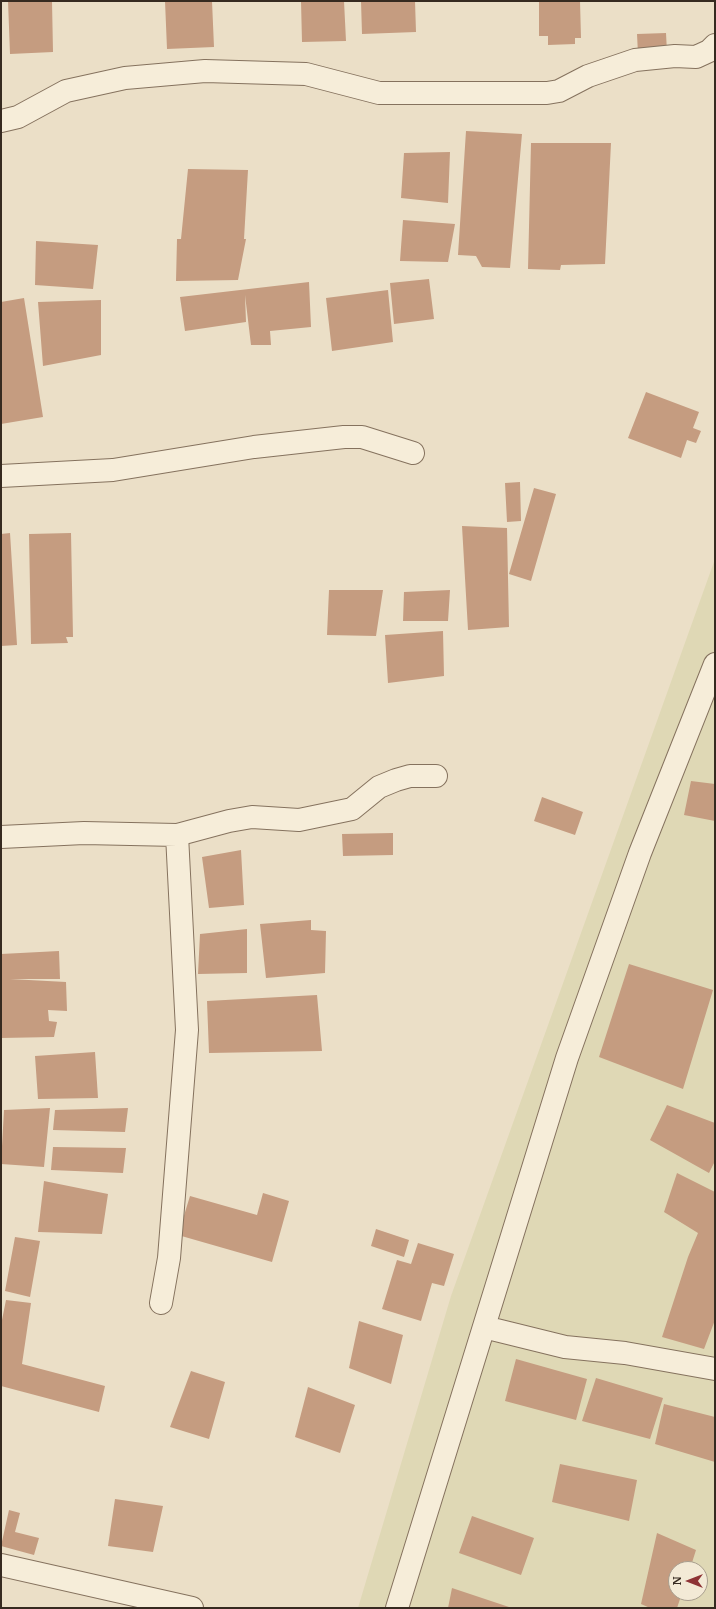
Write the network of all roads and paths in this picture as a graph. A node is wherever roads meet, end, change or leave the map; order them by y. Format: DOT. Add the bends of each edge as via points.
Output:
graph roads {
  1 [pos="715,45"];
  2 [pos="1,121"];
  3 [pos="413,452"];
  4 [pos="1,476"];
  5 [pos="715,664"];
  6 [pos="436,776"];
  7 [pos="177,835"];
  8 [pos="1,837"];
  9 [pos="161,1303"];
  10 [pos="484,1328"];
  11 [pos="715,1369"];
  12 [pos="1,1565"];
  13 [pos="192,1608"];
  14 [pos="397,1608"];
  1 -- 2 [label="street" via="710,51 696,57 675,56 635,60 588,76 553,92 379,93 306,74 205,71 125,78 66,91 18,117"];
  3 -- 4 [label="street" via="362,437 344,437 254,447 113,470"];
  5 -- 10 [label="street" via="640,853 567,1058"];
  6 -- 7 [label="street" via="410,776 379,786 352,809 330,815 298,820 252,817"];
  7 -- 8 [label="street" via="84,833"];
  7 -- 9 [label="street" via="187,1030 169,1258"];
  10 -- 11 [label="street" via="565,1347 625,1353"];
  10 -- 14 [label="street"];
  12 -- 13 [label="street"];
}
